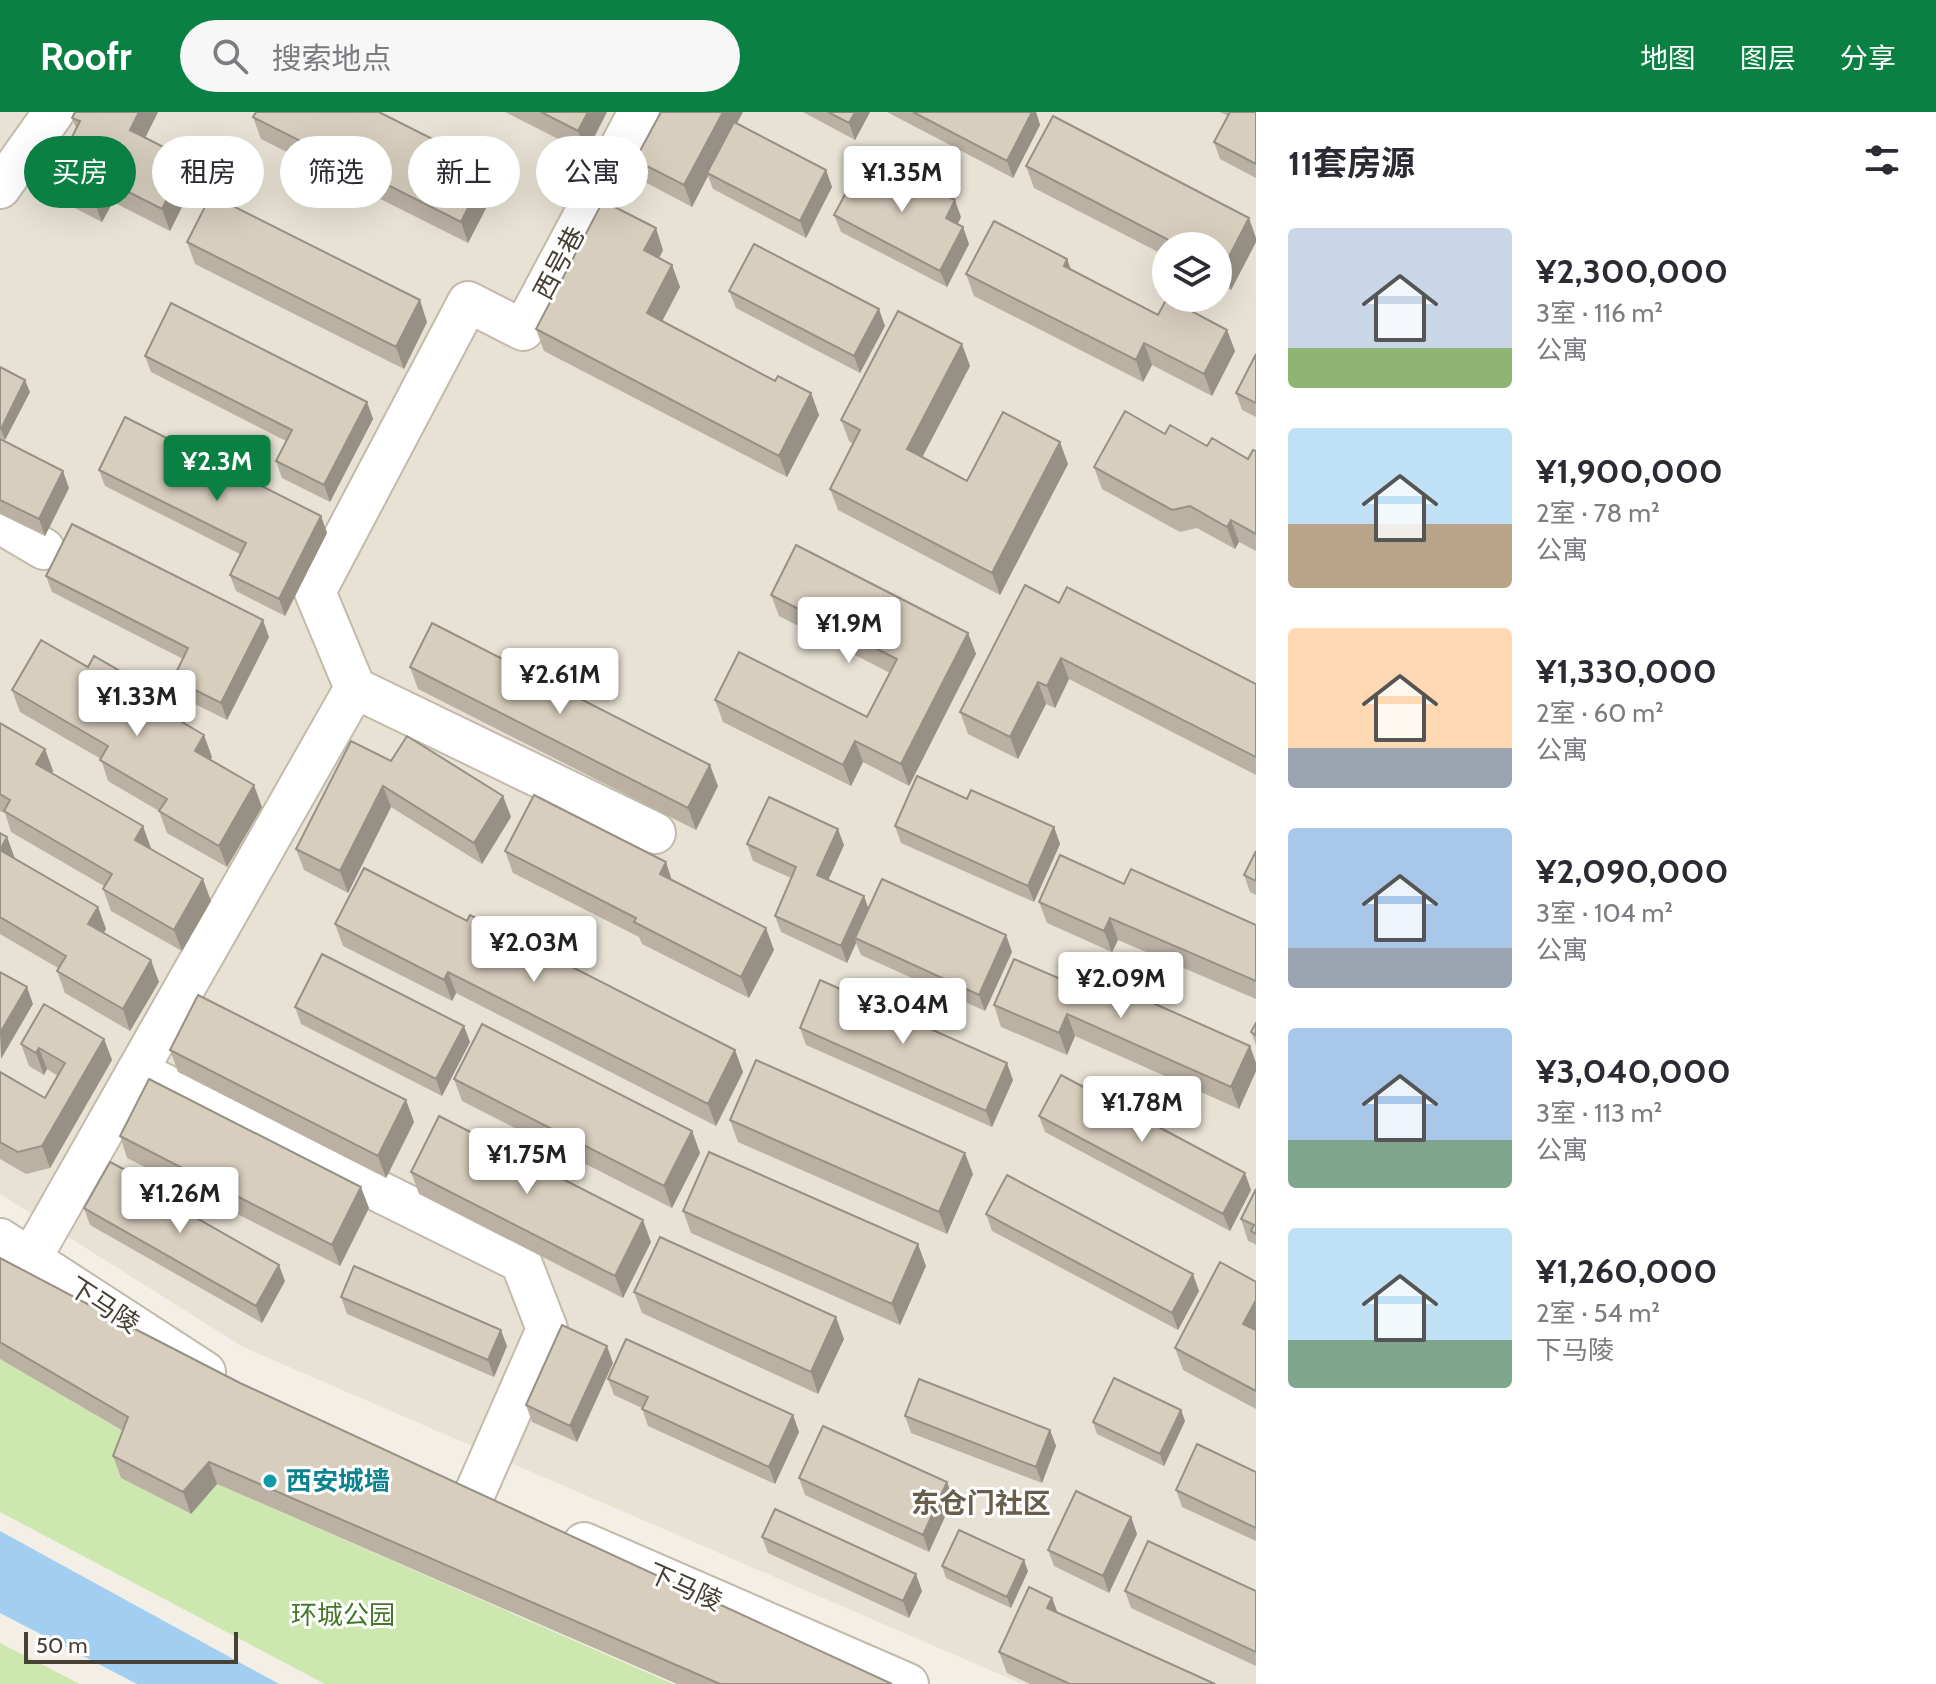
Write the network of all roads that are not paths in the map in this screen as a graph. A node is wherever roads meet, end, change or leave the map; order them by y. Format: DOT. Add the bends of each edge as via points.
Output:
graph roads {
  1 [pos="54,112"];
  2 [pos="639,112"];
  3 [pos="0,188"];
  4 [pos="0,523"];
  5 [pos="44,549"];
  6 [pos="355,688"];
  7 [pos="655,833"];
  8 [pos="137,1071"];
  9 [pos="15,1248"];
  10 [pos="233,1390"];
  11 [pos="474,1495"];
  12 [pos="546,1527"];
  13 [pos="908,1684"];
  1 -- 3 [label="street"];
  2 -- 6 [label="street, 西号巷" via="523,330 468,302 315,592"];
  4 -- 5 [label="street"];
  6 -- 7 [label="street"];
  6 -- 8 [label="street"];
  8 -- 9 [label="street"];
  8 -- 11 [label="street" via="521,1262 547,1329"];
  9 -- 10 [label="street, 下马陵"];
  12 -- 13 [label="street, 下马陵"];
}
